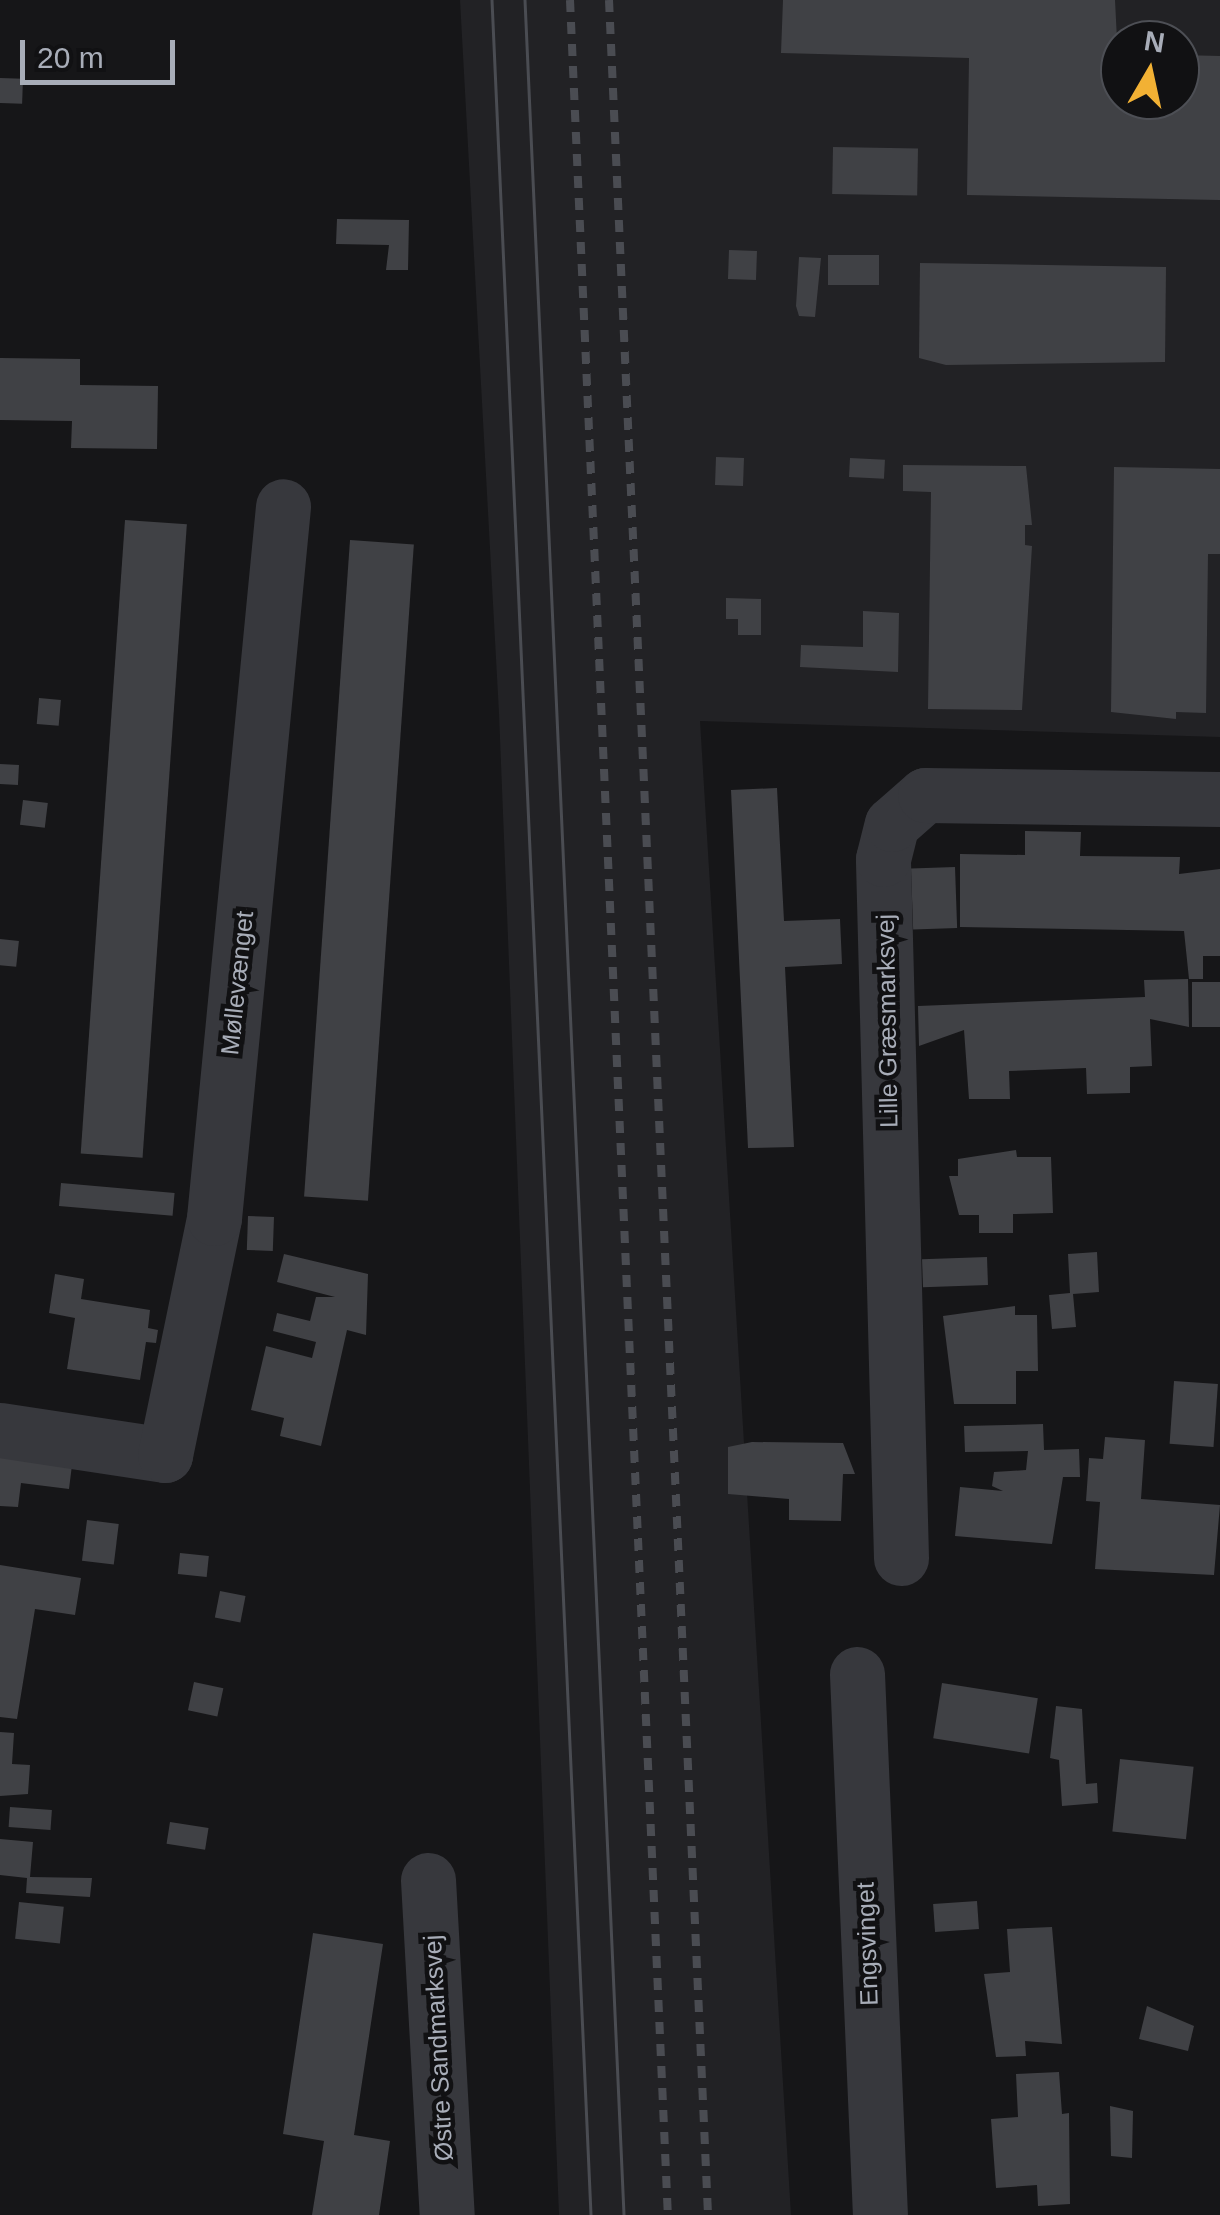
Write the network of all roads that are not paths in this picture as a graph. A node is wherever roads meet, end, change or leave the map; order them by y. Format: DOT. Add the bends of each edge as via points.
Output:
graph roads {
  1 [pos="283,506"];
  2 [pos="1220,798"];
  3 [pos="0,1430"];
  4 [pos="901,1558"];
  5 [pos="857,1674"];
  6 [pos="428,1880"];
  7 [pos="447,2215"];
  8 [pos="880,2215"];
  1 -- 3 [label="street, Møllevænget" via="214,1218 165,1456"];
  2 -- 4 [label="street, Lille Græsmarksvej" via="925,796 892,824 883,859"];
  5 -- 8 [label="street, Engsvinget"];
  6 -- 7 [label="street, Østre Sandmarksvej"];
}
